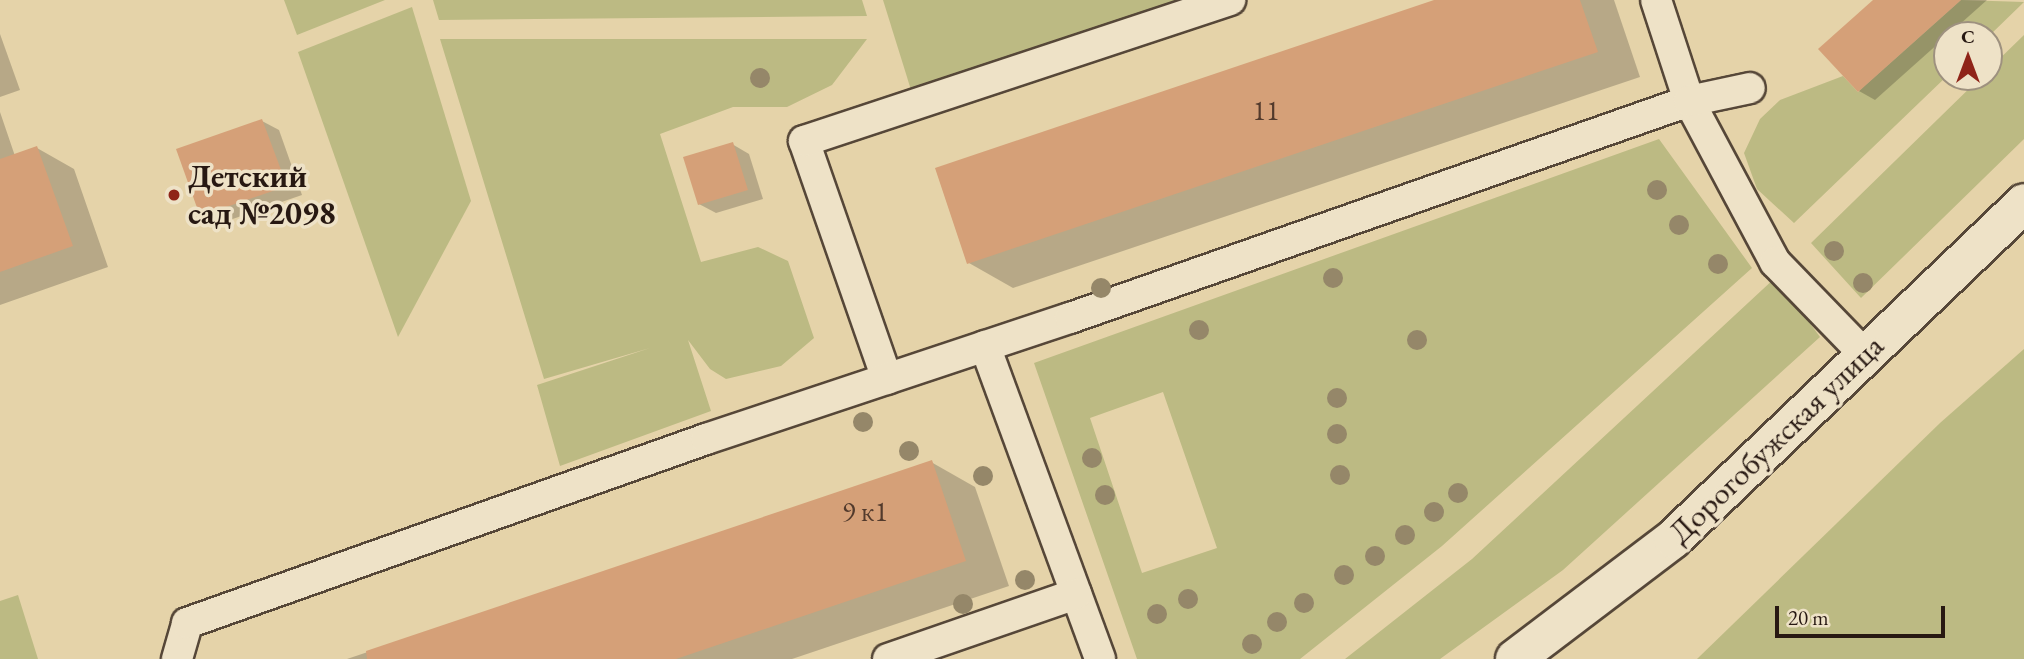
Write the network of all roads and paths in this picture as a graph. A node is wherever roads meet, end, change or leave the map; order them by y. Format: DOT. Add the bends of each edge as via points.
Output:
graph roads {
  1 [pos="1230,0"];
  2 [pos="1656,0"];
  3 [pos="1750,88"];
  4 [pos="1689,101"];
  5 [pos="2024,203"];
  6 [pos="985,346"];
  7 [pos="1865,355"];
  8 [pos="887,379"];
  9 [pos="1076,594"];
  10 [pos="177,659"];
  11 [pos="888,659"];
  12 [pos="1100,659"];
  13 [pos="1515,659"];
  1 -- 8 [label="lane" via="804,141"];
  2 -- 4 [label="lane"];
  3 -- 4 [label="lane"];
  4 -- 6 [label="lane"];
  4 -- 7 [label="lane" via="1775,262"];
  5 -- 7 [label="street, Дорогобужская улица"];
  6 -- 8 [label="lane"];
  6 -- 9 [label="lane"];
  7 -- 13 [label="street, Дорогобужская улица" via="1673,539"];
  8 -- 10 [label="lane" via="187,624"];
  9 -- 11 [label="lane"];
  9 -- 12 [label="lane"];
}
